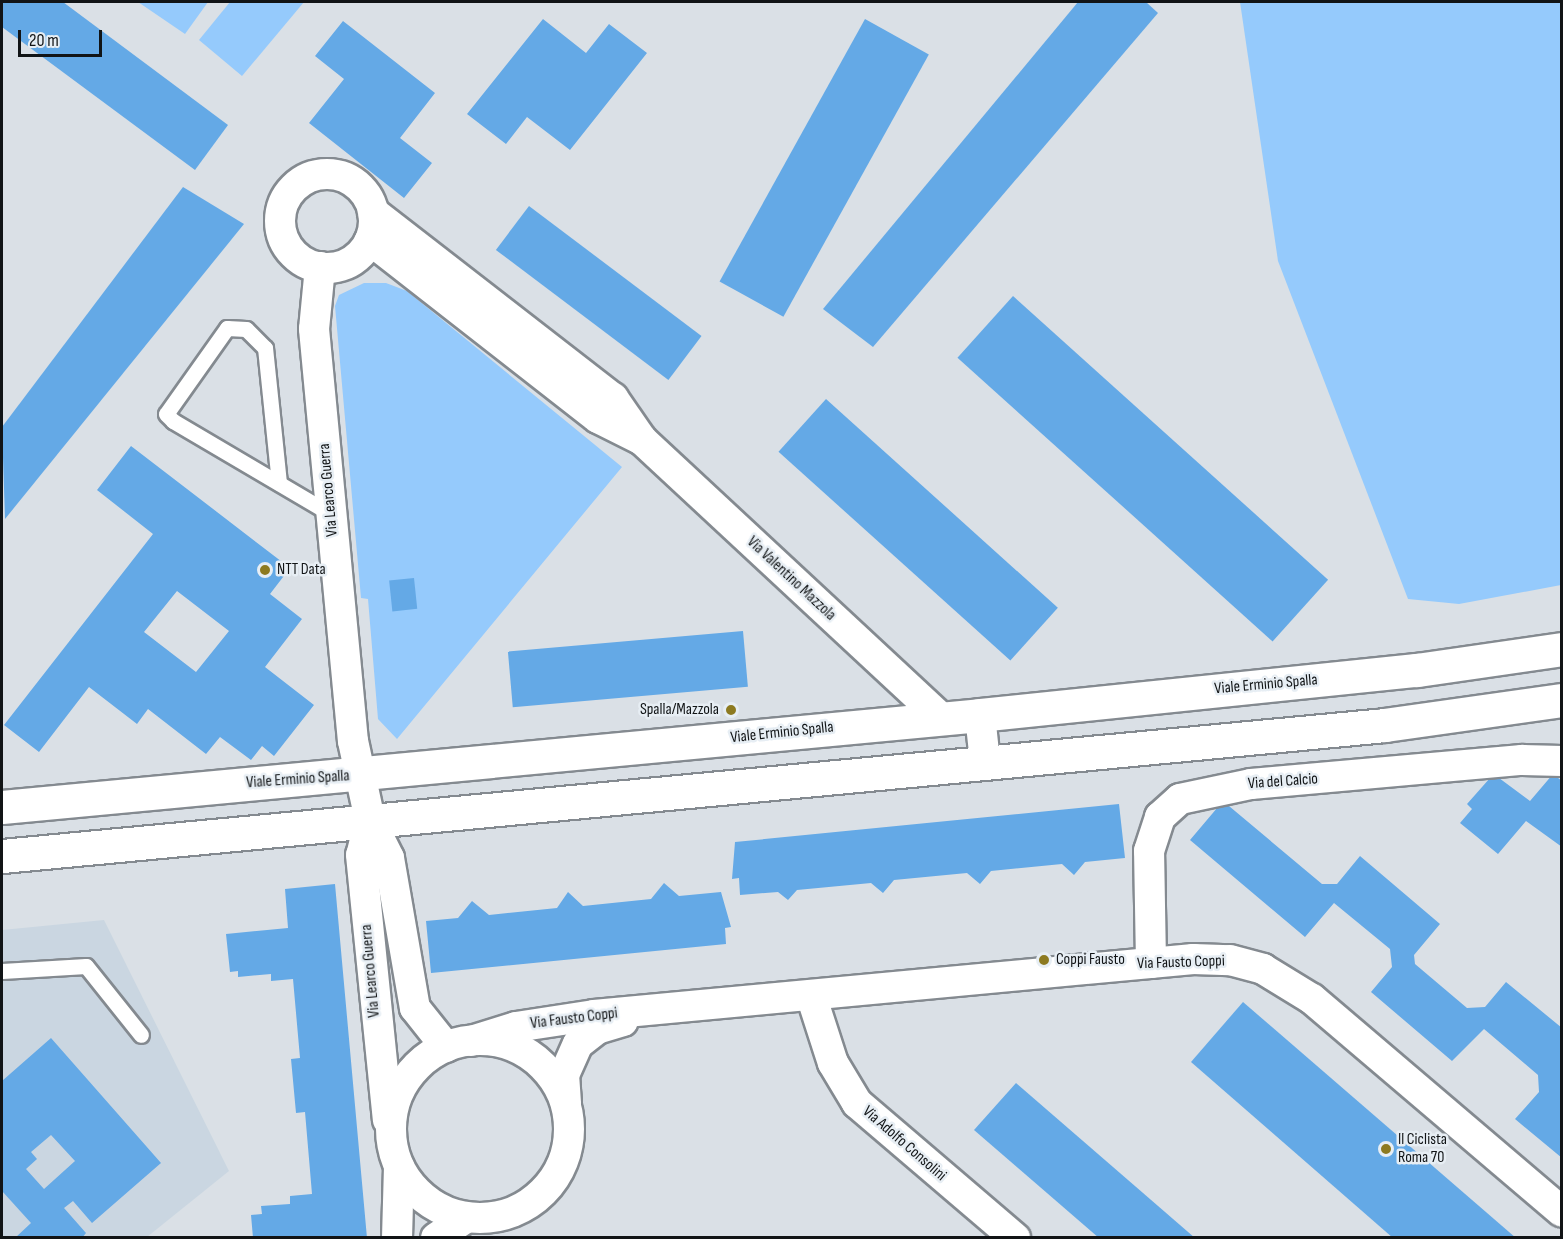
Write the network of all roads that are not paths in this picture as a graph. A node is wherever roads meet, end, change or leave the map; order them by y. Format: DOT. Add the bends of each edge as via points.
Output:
graph roads {
  1 [pos="372,226"];
  2 [pos="320,267"];
  3 [pos="279,483"];
  4 [pos="331,514"];
  5 [pos="1562,649"];
  6 [pos="1562,700"];
  7 [pos="981,715"];
  8 [pos="941,718"];
  9 [pos="1562,761"];
  10 [pos="985,762"];
  11 [pos="361,775"];
  12 [pos="2,807"];
  13 [pos="370,820"];
  14 [pos="2,856"];
  15 [pos="1151,963"];
  16 [pos="2,971"];
  17 [pos="811,995"];
  18 [pos="678,1008"];
  19 [pos="141,1035"];
  20 [pos="458,1044"];
  21 [pos="566,1104"];
  22 [pos="389,1123"];
  23 [pos="399,1167"];
  24 [pos="1562,1212"];
  25 [pos="466,1218"];
  26 [pos="397,1238"];
  27 [pos="436,1238"];
  28 [pos="1015,1238"];
  1 -- 2 [label="street" via="352,261"];
  1 -- 2 [label="street" via="360,188 333,174 318,175 292,190 282,210 281,232 297,257"];
  1 -- 8 [label="street, Via Valentino Mazzola" via="448,284 598,418 642,441"];
  2 -- 4 [label="street, Via Learco Guerra" via="314,321"];
  3 -- 3 [label="lane" via="166,414 227,328 246,329 264,348"];
  3 -- 4 [label="lane"];
  4 -- 11 [label="street, Via Learco Guerra"];
  5 -- 7 [label="main road, Viale Erminio Spalla" via="1417,670"];
  6 -- 10 [label="main road" via="1384,726"];
  7 -- 8 [label="main road, Viale Erminio Spalla"];
  7 -- 10 [label="street"];
  8 -- 11 [label="main road, Viale Erminio Spalla"];
  9 -- 15 [label="street, Via del Calcio" via="1522,760 1251,784 1180,799 1160,817 1149,851"];
  10 -- 13 [label="main road"];
  11 -- 12 [label="main road, Viale Erminio Spalla"];
  11 -- 13 [label="street, Via Learco Guerra"];
  13 -- 14 [label="main road"];
  13 -- 20 [label="street, Via Learco Guerra" via="389,858 415,1008"];
  13 -- 22 [label="street, Via Learco Guerra" via="361,855"];
  15 -- 17 [label="street, Via Fausto Coppi"];
  15 -- 24 [label="street, Via Fausto Coppi" via="1230,960 1285,980"];
  16 -- 19 [label="lane" via="86,966"];
  17 -- 18 [label="street, Via Fausto Coppi"];
  17 -- 28 [label="street, Via Adolfo Consolini" via="833,1063 857,1103"];
  18 -- 20 [label="street, Via Fausto Coppi" via="563,1018"];
  18 -- 21 [label="street, Via Fausto Coppi" via="610,1024 585,1037 567,1066"];
  20 -- 21 [label="street" via="495,1041 530,1056 548,1070"];
  20 -- 22 [label="street" via="407,1078"];
  21 -- 25 [label="street" via="567,1146 549,1186 508,1215"];
  22 -- 23 [label="street"];
  23 -- 25 [label="street" via="425,1201"];
  23 -- 26 [label="street"];
  25 -- 27 [label="street"];
}
